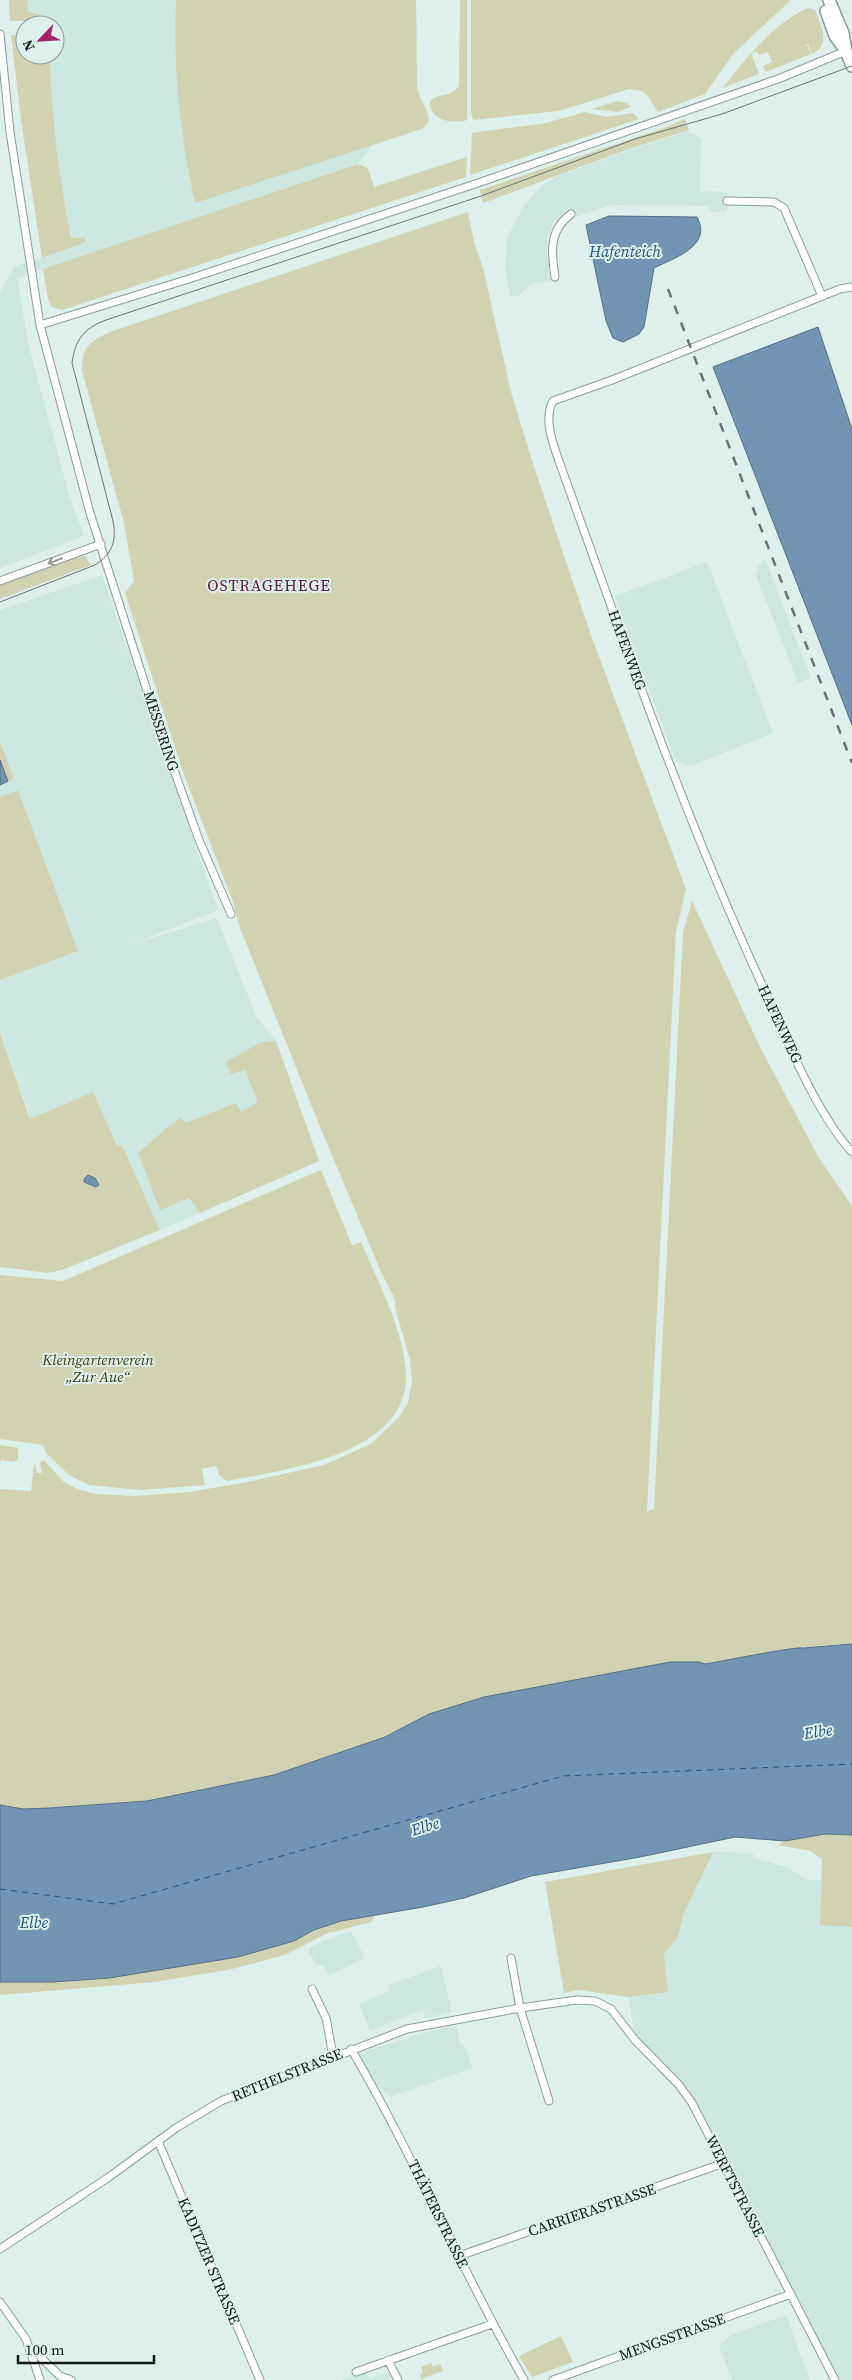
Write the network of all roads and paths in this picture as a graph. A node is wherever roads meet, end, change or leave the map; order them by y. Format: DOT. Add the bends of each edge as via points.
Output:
graph roads {
  1 [pos="822,0"];
  2 [pos="829,0"];
  3 [pos="0,34"];
  4 [pos="846,51"];
  5 [pos="852,66"];
  6 [pos="727,201"];
  7 [pos="571,214"];
  8 [pos="555,277"];
  9 [pos="852,287"];
  10 [pos="822,296"];
  11 [pos="40,325"];
  12 [pos="101,544"];
  13 [pos="0,581"];
  14 [pos="231,914"];
  15 [pos="852,1152"];
  16 [pos="511,1958"];
  17 [pos="312,1989"];
  18 [pos="520,2008"];
  19 [pos="610,2009"];
  20 [pos="351,2049"];
  21 [pos="334,2056"];
  22 [pos="549,2101"];
  23 [pos="158,2141"];
  24 [pos="724,2163"];
  25 [pos="0,2249"];
  26 [pos="459,2256"];
  27 [pos="791,2294"];
  28 [pos="0,2302"];
  29 [pos="0,2307"];
  30 [pos="10,2313"];
  31 [pos="492,2324"];
  32 [pos="29,2346"];
  33 [pos="388,2360"];
  34 [pos="356,2372"];
  35 [pos="60,2378"];
  36 [pos="40,2380"];
  37 [pos="70,2380"];
  38 [pos="260,2380"];
  39 [pos="398,2380"];
  40 [pos="524,2380"];
  41 [pos="553,2380"];
  42 [pos="835,2380"];
  1 -- 4 [label="main road" via="835,36"];
  2 -- 4 [label="main road" via="843,33"];
  3 -- 11 [label="street" via="7,107"];
  4 -- 5 [label="main road"];
  4 -- 11 [label="street" via="478,183"];
  6 -- 10 [label="street" via="774,202 784,208"];
  7 -- 8 [label="street" via="554,233 551,250"];
  9 -- 10 [label="street, HAFENWEG"];
  10 -- 15 [label="street, HAFENWEG" via="553,401 548,410 552,437 565,478 695,833 790,1047 828,1119"];
  11 -- 12 [label="street, MESSERING"];
  12 -- 13 [label="street, one-way"];
  12 -- 14 [label="street, MESSERING" via="180,786"];
  16 -- 18 [label="street"];
  17 -- 21 [label="street" via="326,2018"];
  18 -- 19 [label="street, RETHELSTRASSE" via="577,2000 595,2001"];
  18 -- 20 [label="street, RETHELSTRASSE" via="407,2029"];
  18 -- 22 [label="street"];
  19 -- 24 [label="street, WERFTSTRASSE" via="679,2085"];
  20 -- 21 [label="street, RETHELSTRASSE"];
  20 -- 26 [label="street, THÄTERSTRASSE" via="404,2145"];
  21 -- 23 [label="street, RETHELSTRASSE" via="221,2101"];
  23 -- 25 [label="street, RETHELSTRASSE" via="110,2177"];
  23 -- 38 [label="street, KADITZER STRASSE"];
  24 -- 26 [label="street, CARRIERASTRASSE"];
  24 -- 27 [label="street, WERFTSTRASSE"];
  26 -- 31 [label="street, THÄTERSTRASSE"];
  27 -- 41 [label="street, MENGSSTRASSE"];
  27 -- 42 [label="street, WERFTSTRASSE"];
  28 -- 30 [label="street"];
  29 -- 30 [label="street"];
  30 -- 32 [label="street"];
  31 -- 33 [label="street"];
  31 -- 40 [label="street, THÄTERSTRASSE"];
  32 -- 35 [label="street"];
  32 -- 36 [label="street"];
  33 -- 34 [label="street"];
  33 -- 39 [label="street"];
  35 -- 37 [label="street"];
}
